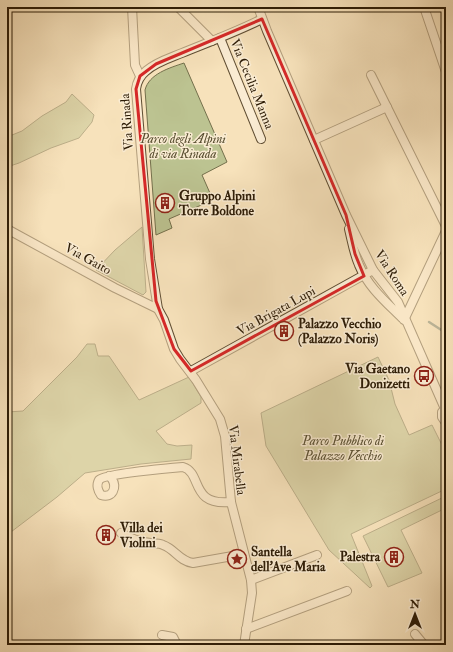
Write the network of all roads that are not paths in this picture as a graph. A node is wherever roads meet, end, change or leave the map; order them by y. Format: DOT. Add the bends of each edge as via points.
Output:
graph roads {
  1 [pos="132,7"];
  2 [pos="178,7"];
  3 [pos="258,7"];
  4 [pos="424,7"];
  5 [pos="262,19"];
  6 [pos="216,40"];
  7 [pos="446,72"];
  8 [pos="371,75"];
  9 [pos="140,76"];
  10 [pos="387,107"];
  11 [pos="262,139"];
  12 [pos="314,140"];
  13 [pos="346,215"];
  14 [pos="446,226"];
  15 [pos="7,229"];
  16 [pos="446,231"];
  17 [pos="373,270"];
  18 [pos="364,276"];
  19 [pos="158,309"];
  20 [pos="404,320"];
  21 [pos="191,372"];
  22 [pos="446,408"];
  23 [pos="446,423"];
  24 [pos="109,476"];
  25 [pos="231,502"];
  26 [pos="122,533"];
  27 [pos="244,554"];
  28 [pos="317,555"];
  29 [pos="251,580"];
  30 [pos="347,591"];
  31 [pos="246,629"];
  32 [pos="415,634"];
  33 [pos="162,635"];
  34 [pos="177,645"];
  35 [pos="244,645"];
  36 [pos="424,645"];
  1 -- 9 [label="street, Via Rinada" via="136,65"];
  2 -- 6 [label="street"];
  3 -- 5 [label="street, Via Roma"];
  4 -- 7 [label="street"];
  5 -- 6 [label="street, Via Cecilia Manna"];
  5 -- 12 [label="street, Via Roma"];
  6 -- 9 [label="street, Via Cecilia Manna" via="156,64"];
  6 -- 11 [label="street, Via Cecilia Manna"];
  8 -- 10 [label="street"];
  9 -- 19 [label="street, Via Rinada" via="136,89 150,259"];
  10 -- 12 [label="street"];
  10 -- 14 [label="street"];
  12 -- 13 [label="street, Via Roma"];
  13 -- 17 [label="street, Via Roma"];
  13 -- 18 [label="street, Via Roma" via="355,254"];
  15 -- 19 [label="street, Via Gaito"];
  16 -- 20 [label="street"];
  17 -- 18 [label="street, Via Brigata Lupi"];
  17 -- 20 [label="street, Via Roma" via="398,302"];
  18 -- 20 [label="street, Via Roma" via="374,290"];
  18 -- 21 [label="street, Via Brigata Lupi"];
  19 -- 21 [label="street, Via Mirabella" via="174,349"];
  20 -- 22 [label="street"];
  21 -- 25 [label="street, Via Mirabella" via="220,419 225,436"];
  22 -- 23 [label="street" via="442,412"];
  24 -- 25 [label="street" via="183,467 187,468 207,498 214,502"];
  25 -- 27 [label="street, Via Mirabella"];
  26 -- 27 [label="street" via="134,541 162,544 187,562 202,562"];
  27 -- 29 [label="street, Via Mirabella"];
  28 -- 29 [label="street"];
  29 -- 31 [label="street, Via Mirabella" via="252,593"];
  30 -- 31 [label="street"];
  31 -- 35 [label="street, Via Mirabella"];
  32 -- 36 [label="street"];
  33 -- 34 [label="street" via="173,637"];
}
